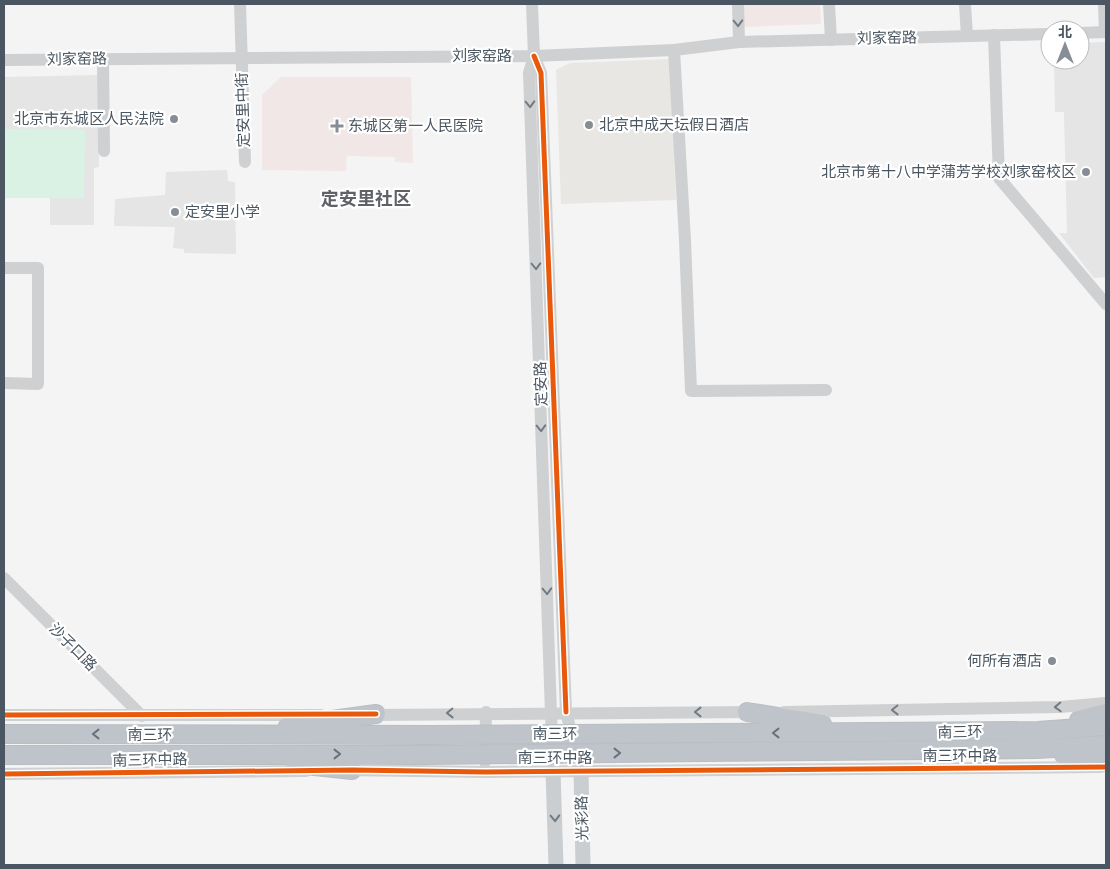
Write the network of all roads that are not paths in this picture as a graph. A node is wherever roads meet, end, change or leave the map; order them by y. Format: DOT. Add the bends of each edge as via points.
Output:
graph roads {
  1 [pos="240,4"];
  2 [pos="532,4"];
  3 [pos="738,4"];
  4 [pos="830,4"];
  5 [pos="965,4"];
  6 [pos="1104,4"];
  7 [pos="1106,32"];
  8 [pos="1090,33"];
  9 [pos="1040,34"];
  10 [pos="994,35"];
  11 [pos="967,36"];
  12 [pos="831,40"];
  13 [pos="739,42"];
  14 [pos="674,50"];
  15 [pos="534,56"];
  16 [pos="103,58"];
  17 [pos="241,58"];
  18 [pos="4,60"];
  19 [pos="104,151"];
  20 [pos="244,162"];
  21 [pos="4,268"];
  22 [pos="1106,304"];
  23 [pos="4,383"];
  24 [pos="826,390"];
  25 [pos="4,578"];
  26 [pos="1106,703"];
  27 [pos="486,712"];
  28 [pos="551,712"];
  29 [pos="566,712"];
  30 [pos="646,712"];
  31 [pos="747,712"];
  32 [pos="1106,713"];
  33 [pos="376,714"];
  34 [pos="4,715"];
  35 [pos="142,716"];
  36 [pos="1106,726"];
  37 [pos="1038,731"];
  38 [pos="877,733"];
  39 [pos="4,734"];
  40 [pos="215,735"];
  41 [pos="1106,745"];
  42 [pos="1037,750"];
  43 [pos="201,754"];
  44 [pos="4,756"];
  45 [pos="1106,762"];
  46 [pos="1106,767"];
  47 [pos="352,770"];
  48 [pos="646,770"];
  49 [pos="553,771"];
  50 [pos="581,771"];
  51 [pos="485,772"];
  52 [pos="4,774"];
  53 [pos="556,865"];
  54 [pos="582,865"];
  1 -- 17 [label="street, 定安里中街"];
  2 -- 15 [label="street"];
  3 -- 13 [label="street, one-way"];
  4 -- 12 [label="street"];
  5 -- 11 [label="street"];
  6 -- 7 [label="street"];
  7 -- 8 [label="street"];
  9 -- 10 [label="street, 刘家窑路"];
  10 -- 11 [label="street, 刘家窑路"];
  10 -- 22 [label="street" via="999,178"];
  11 -- 12 [label="street, 刘家窑路"];
  12 -- 13 [label="street, 刘家窑路"];
  13 -- 14 [label="street, 刘家窑路"];
  14 -- 15 [label="street, 刘家窑路"];
  14 -- 24 [label="street" via="686,240 691,391"];
  15 -- 17 [label="street, 刘家窑路"];
  15 -- 28 [label="street, 定安路, one-way" via="529,83"];
  15 -- 29 [label="street, 定安路" via="542,82"];
  16 -- 17 [label="street, 刘家窑路"];
  16 -- 18 [label="street, 刘家窑路"];
  16 -- 19 [label="street"];
  17 -- 20 [label="street, 定安里中街"];
  21 -- 23 [label="street" via="38,268 38,384"];
  25 -- 35 [label="street, 沙子口路"];
  26 -- 31 [label="street, one-way" via="1051,707"];
  27 -- 28 [label="street"];
  27 -- 33 [label="street, one-way"];
  27 -- 51 [label="street"];
  28 -- 29 [label="street"];
  28 -- 49 [label="street, 定安路"];
  29 -- 30 [label="street"];
  29 -- 50 [label="street, 定安路"];
  31 -- 30 [label="street, one-way"];
  30 -- 48 [label="street"];
  31 -- 38 [label="highway"];
  32 -- 37 [label="highway"];
  33 -- 35 [label="street"];
  33 -- 40 [label="highway"];
  34 -- 35 [label="street"];
  36 -- 37 [label="highway, 南三环"];
  37 -- 38 [label="highway, 南三环"];
  38 -- 40 [label="highway, 南三环, one-way, bridge"];
  40 -- 39 [label="highway, 南三环, one-way"];
  41 -- 42 [label="highway, 南三环"];
  43 -- 42 [label="highway, 南三环, one-way, bridge"];
  42 -- 45 [label="highway"];
  43 -- 44 [label="highway, 南三环"];
  43 -- 47 [label="highway"];
  46 -- 48 [label="street, 南三环中路"];
  47 -- 51 [label="street, 南三环中路"];
  47 -- 52 [label="street, 南三环中路"];
  48 -- 50 [label="street, 南三环中路"];
  49 -- 50 [label="street, 南三环中路"];
  49 -- 51 [label="street, 南三环中路"];
  49 -- 53 [label="main road, 光彩路, one-way"];
  50 -- 54 [label="main road, 光彩路"];
}
